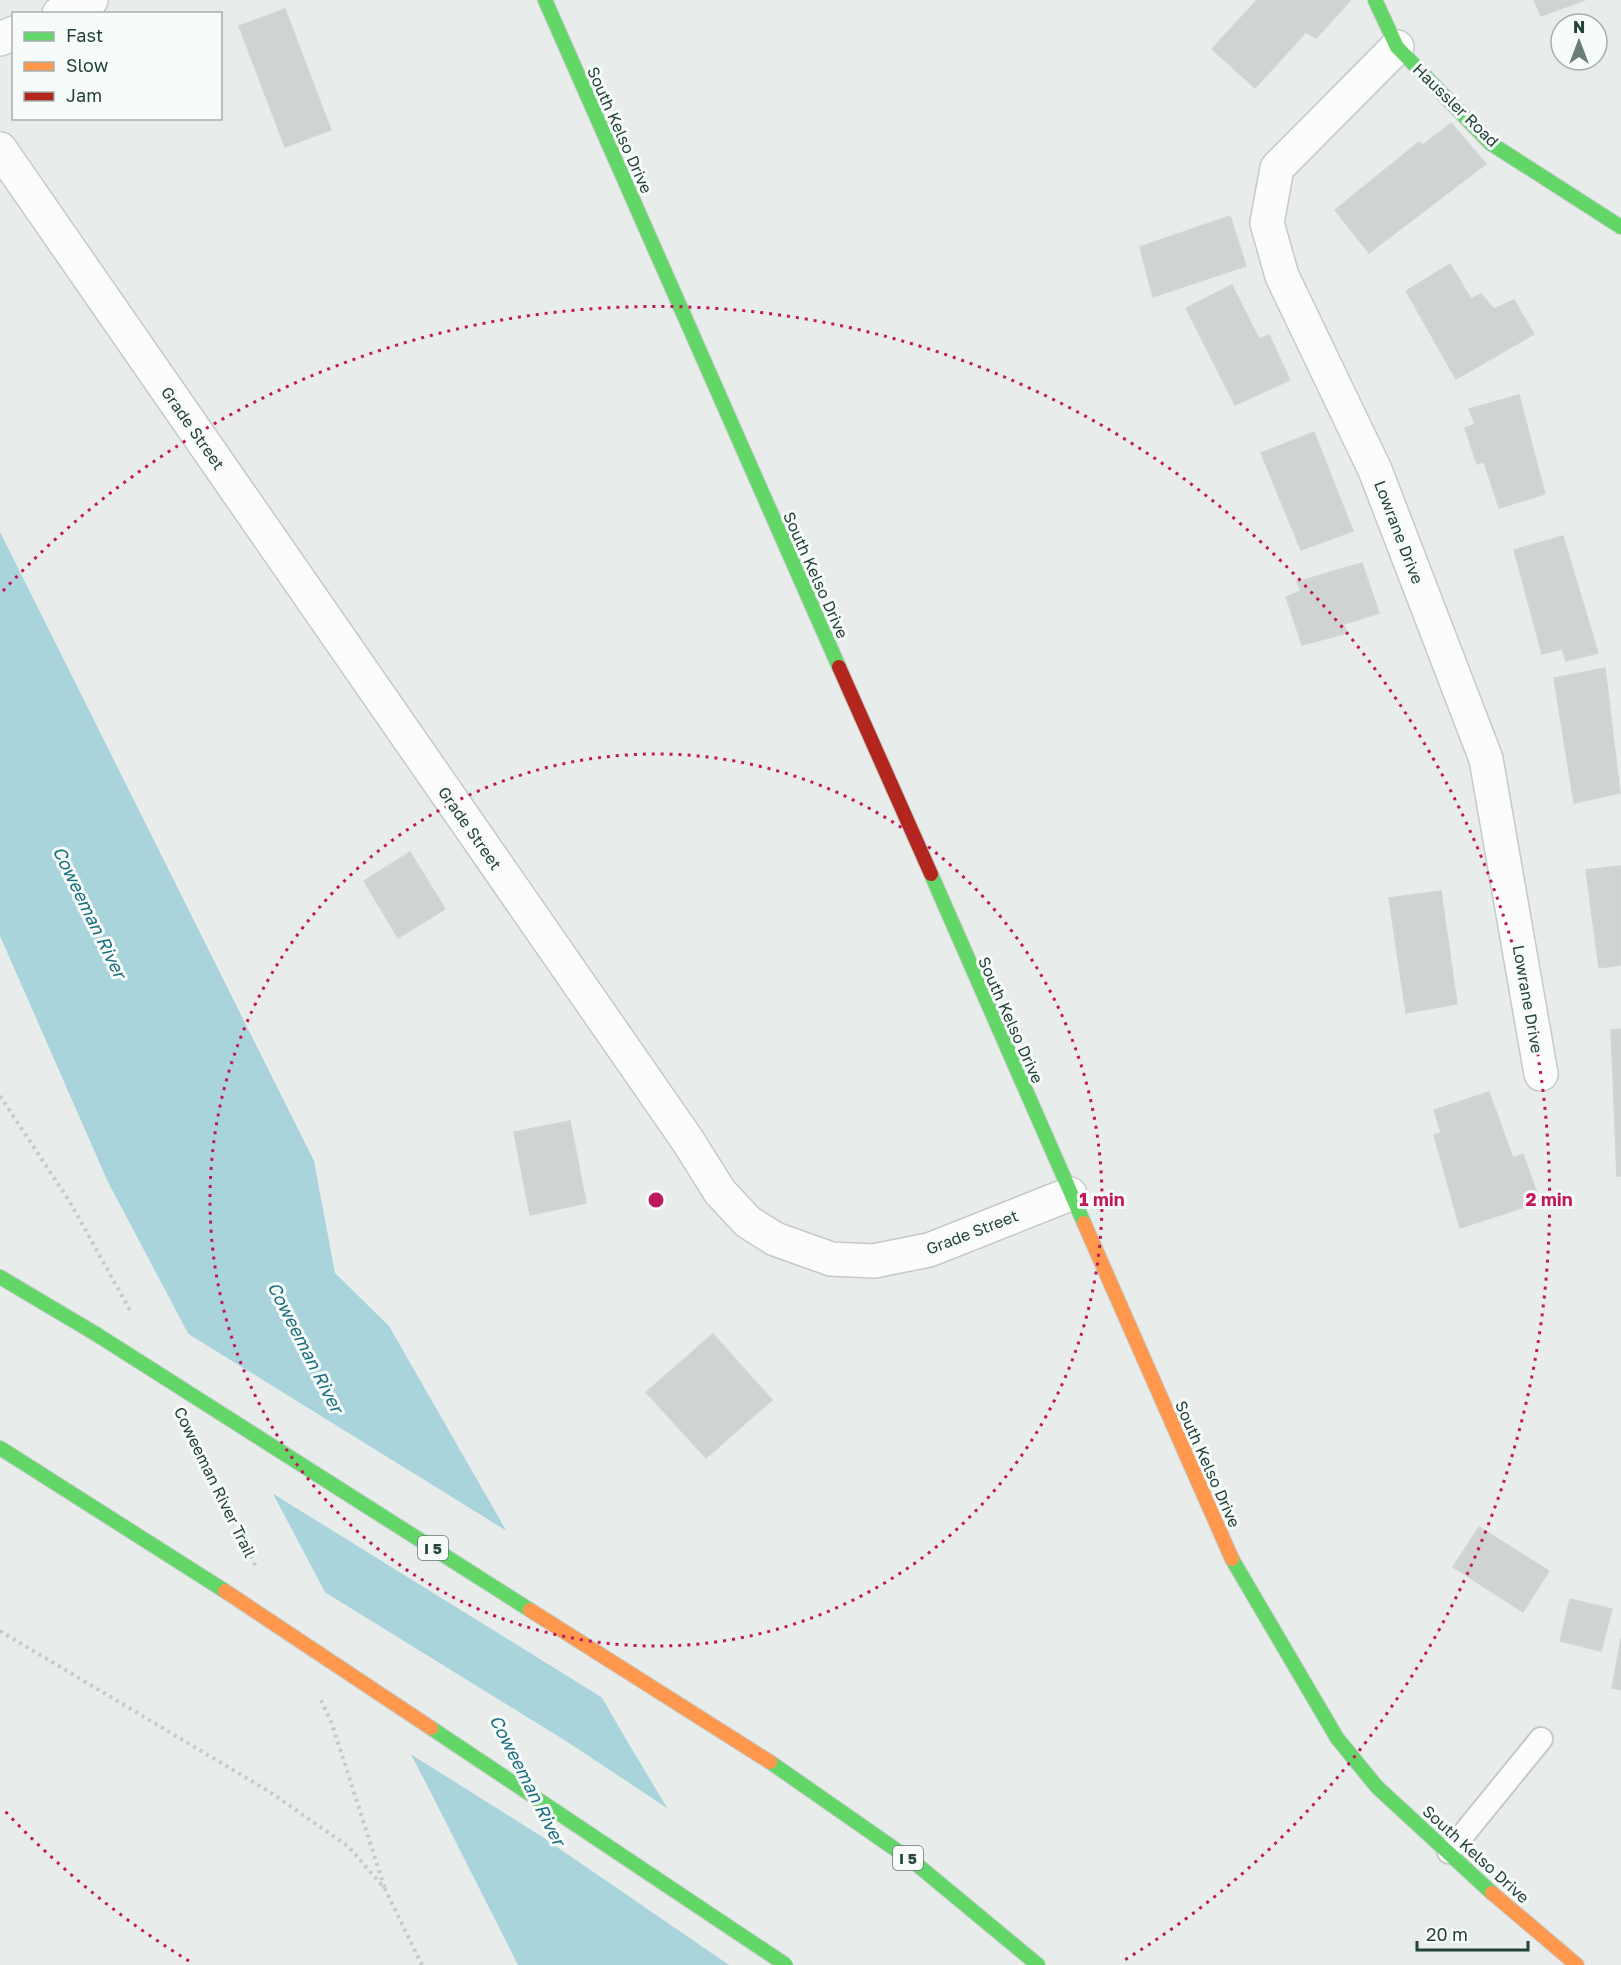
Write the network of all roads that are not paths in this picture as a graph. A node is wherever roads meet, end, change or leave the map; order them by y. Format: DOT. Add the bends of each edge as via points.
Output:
graph roads {
  1 [pos="91,0"];
  2 [pos="545,0"];
  3 [pos="1375,0"];
  4 [pos="64,12"];
  5 [pos="1397,47"];
  6 [pos="0,149"];
  7 [pos="1621,227"];
  8 [pos="1541,1074"];
  9 [pos="1070,1194"];
  10 [pos="0,1277"];
  11 [pos="0,1449"];
  12 [pos="1541,1739"];
  13 [pos="1449,1852"];
  14 [pos="786,1965"];
  15 [pos="1038,1965"];
  16 [pos="1577,1965"];
  1 -- 4 [label="street"];
  2 -- 9 [label="main road, South Kelso Drive"];
  3 -- 5 [label="main road, Haussler Road"];
  5 -- 7 [label="main road, Haussler Road" via="1490,143"];
  5 -- 8 [label="street, Lowrane Drive" via="1276,168 1268,224 1282,276 1375,470 1486,759"];
  6 -- 9 [label="street, Grade Street" via="720,1192 748,1222 775,1239 831,1259 874,1261 929,1250"];
  9 -- 13 [label="main road, South Kelso Drive" via="1237,1569 1336,1738 1377,1787"];
  10 -- 15 [label="main road, I 5, bridge" via="770,1762 915,1863"];
  11 -- 14 [label="main road, bridge" via="225,1591"];
  12 -- 13 [label="lane"];
  13 -- 16 [label="main road, South Kelso Drive"];
}
